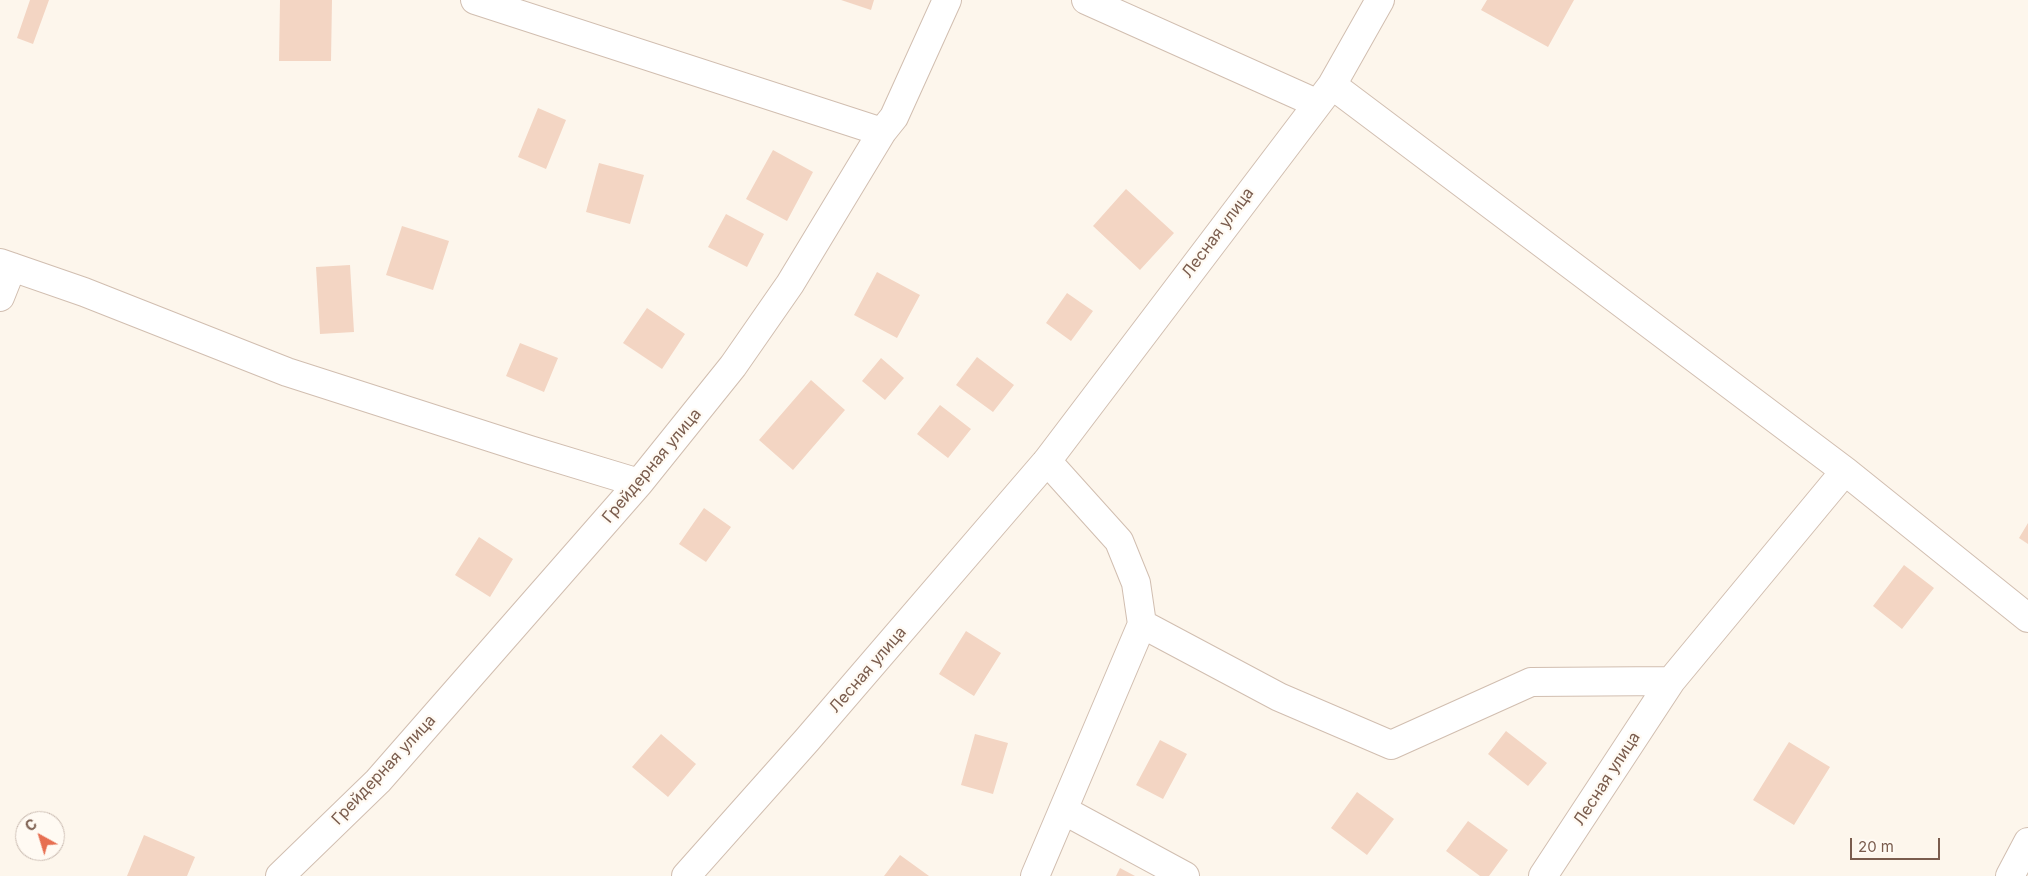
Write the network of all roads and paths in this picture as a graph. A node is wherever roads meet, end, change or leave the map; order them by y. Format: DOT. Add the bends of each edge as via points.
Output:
graph roads {
  1 [pos="475,0"];
  2 [pos="947,0"];
  3 [pos="1086,0"];
  4 [pos="1380,0"];
  5 [pos="1324,94"];
  6 [pos="882,132"];
  7 [pos="6,265"];
  8 [pos="0,297"];
  9 [pos="1047,461"];
  10 [pos="1845,471"];
  11 [pos="640,483"];
  12 [pos="2028,618"];
  13 [pos="1142,624"];
  14 [pos="1671,681"];
  15 [pos="1063,810"];
  16 [pos="2028,842"];
  17 [pos="280,876"];
  18 [pos="686,876"];
  19 [pos="1035,876"];
  20 [pos="1185,876"];
  21 [pos="1544,876"];
  22 [pos="2010,876"];
  1 -- 6 [label="street"];
  2 -- 6 [label="street, Грейдерная улица" via="894,117"];
  3 -- 5 [label="street"];
  4 -- 5 [label="street, Лесная улица"];
  5 -- 9 [label="street, Лесная улица"];
  5 -- 10 [label="street"];
  6 -- 11 [label="street, Грейдерная улица" via="790,284 733,366"];
  7 -- 8 [label="street"];
  7 -- 11 [label="street" via="84,292 287,372"];
  9 -- 13 [label="street" via="1119,541 1136,583"];
  9 -- 18 [label="street, Лесная улица"];
  10 -- 12 [label="street"];
  10 -- 14 [label="street, Лесная улица"];
  11 -- 17 [label="street, Грейдерная улица" via="378,781"];
  13 -- 14 [label="street" via="1279,697 1391,745 1531,682"];
  13 -- 15 [label="street"];
  14 -- 21 [label="street, Лесная улица"];
  15 -- 19 [label="street"];
  15 -- 20 [label="street"];
  16 -- 22 [label="street"];
}
